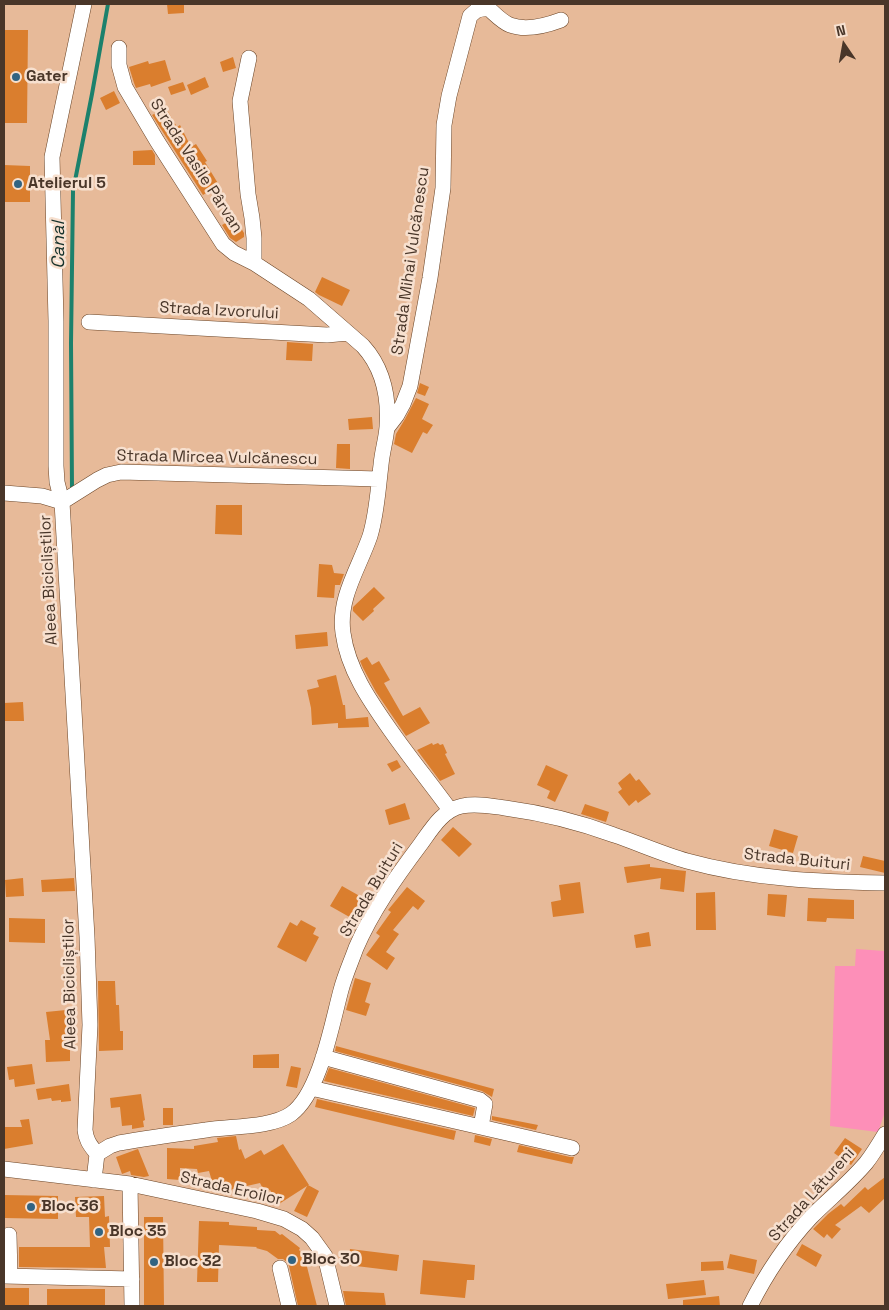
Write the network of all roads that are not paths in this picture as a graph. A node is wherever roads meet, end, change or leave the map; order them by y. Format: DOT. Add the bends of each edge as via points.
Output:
graph roads {
  1 [pos="84,4"];
  2 [pos="561,20"];
  3 [pos="119,48"];
  4 [pos="249,58"];
  5 [pos="254,264"];
  6 [pos="89,322"];
  7 [pos="348,333"];
  8 [pos="387,428"];
  9 [pos="379,479"];
  10 [pos="4,493"];
  11 [pos="62,502"];
  12 [pos="450,810"];
  13 [pos="885,883"];
  14 [pos="323,1057"];
  15 [pos="311,1088"];
  16 [pos="482,1127"];
  17 [pos="885,1134"];
  18 [pos="572,1148"];
  19 [pos="97,1154"];
  20 [pos="4,1169"];
  21 [pos="94,1180"];
  22 [pos="130,1184"];
  23 [pos="9,1235"];
  24 [pos="280,1268"];
  25 [pos="7,1276"];
  26 [pos="132,1279"];
  27 [pos="132,1306"];
  28 [pos="289,1306"];
  29 [pos="337,1306"];
  30 [pos="750,1306"];
  1 -- 11 [label="street, Aleea Bicicliștilor" via="52,157 56,466"];
  2 -- 8 [label="street, Strada Mihai Vulcănescu" via="526,28 503,22 488,8 477,10 470,16 444,125 443,188 410,386 397,415"];
  3 -- 5 [label="street, Strada Vasile Pârvan" via="119,65 125,86 157,140 223,244"];
  4 -- 5 [label="street" via="240,100"];
  5 -- 7 [label="street, Strada Vasile Pârvan" via="309,299"];
  6 -- 7 [label="street, Strada Izvorului" via="327,335"];
  7 -- 8 [label="street" via="378,365 385,396"];
  8 -- 9 [label="street"];
  9 -- 11 [label="street, Strada Mircea Vulcănescu" via="121,472 97,480"];
  9 -- 12 [label="street" via="374,523 343,607 345,645 353,670 369,698"];
  10 -- 11 [label="street" via="42,496"];
  11 -- 19 [label="street, Aleea Bicicliștilor" via="88,947 90,1025 85,1130 86,1138"];
  12 -- 13 [label="street, Strada Buituri" via="470,805 535,813 612,834 688,861 767,877 832,883"];
  12 -- 14 [label="street, Strada Buituri" via="441,817 403,868 358,945 342,987"];
  14 -- 15 [label="street, Strada Buituri"];
  14 -- 16 [label="street" via="480,1100 485,1104"];
  15 -- 16 [label="street"];
  15 -- 19 [label="street, Strada Buituri" via="296,1110 280,1120 119,1143"];
  16 -- 18 [label="street"];
  17 -- 30 [label="street, Strada Lătureni" via="865,1164 795,1235"];
  19 -- 21 [label="street"];
  20 -- 21 [label="street"];
  21 -- 22 [label="street, Strada Eroilor"];
  22 -- 26 [label="street"];
  22 -- 29 [label="street, Strada Eroilor" via="257,1211 295,1224 312,1238 325,1256"];
  23 -- 25 [label="street"];
  24 -- 28 [label="street"];
  25 -- 26 [label="street"];
  26 -- 27 [label="street"];
}
